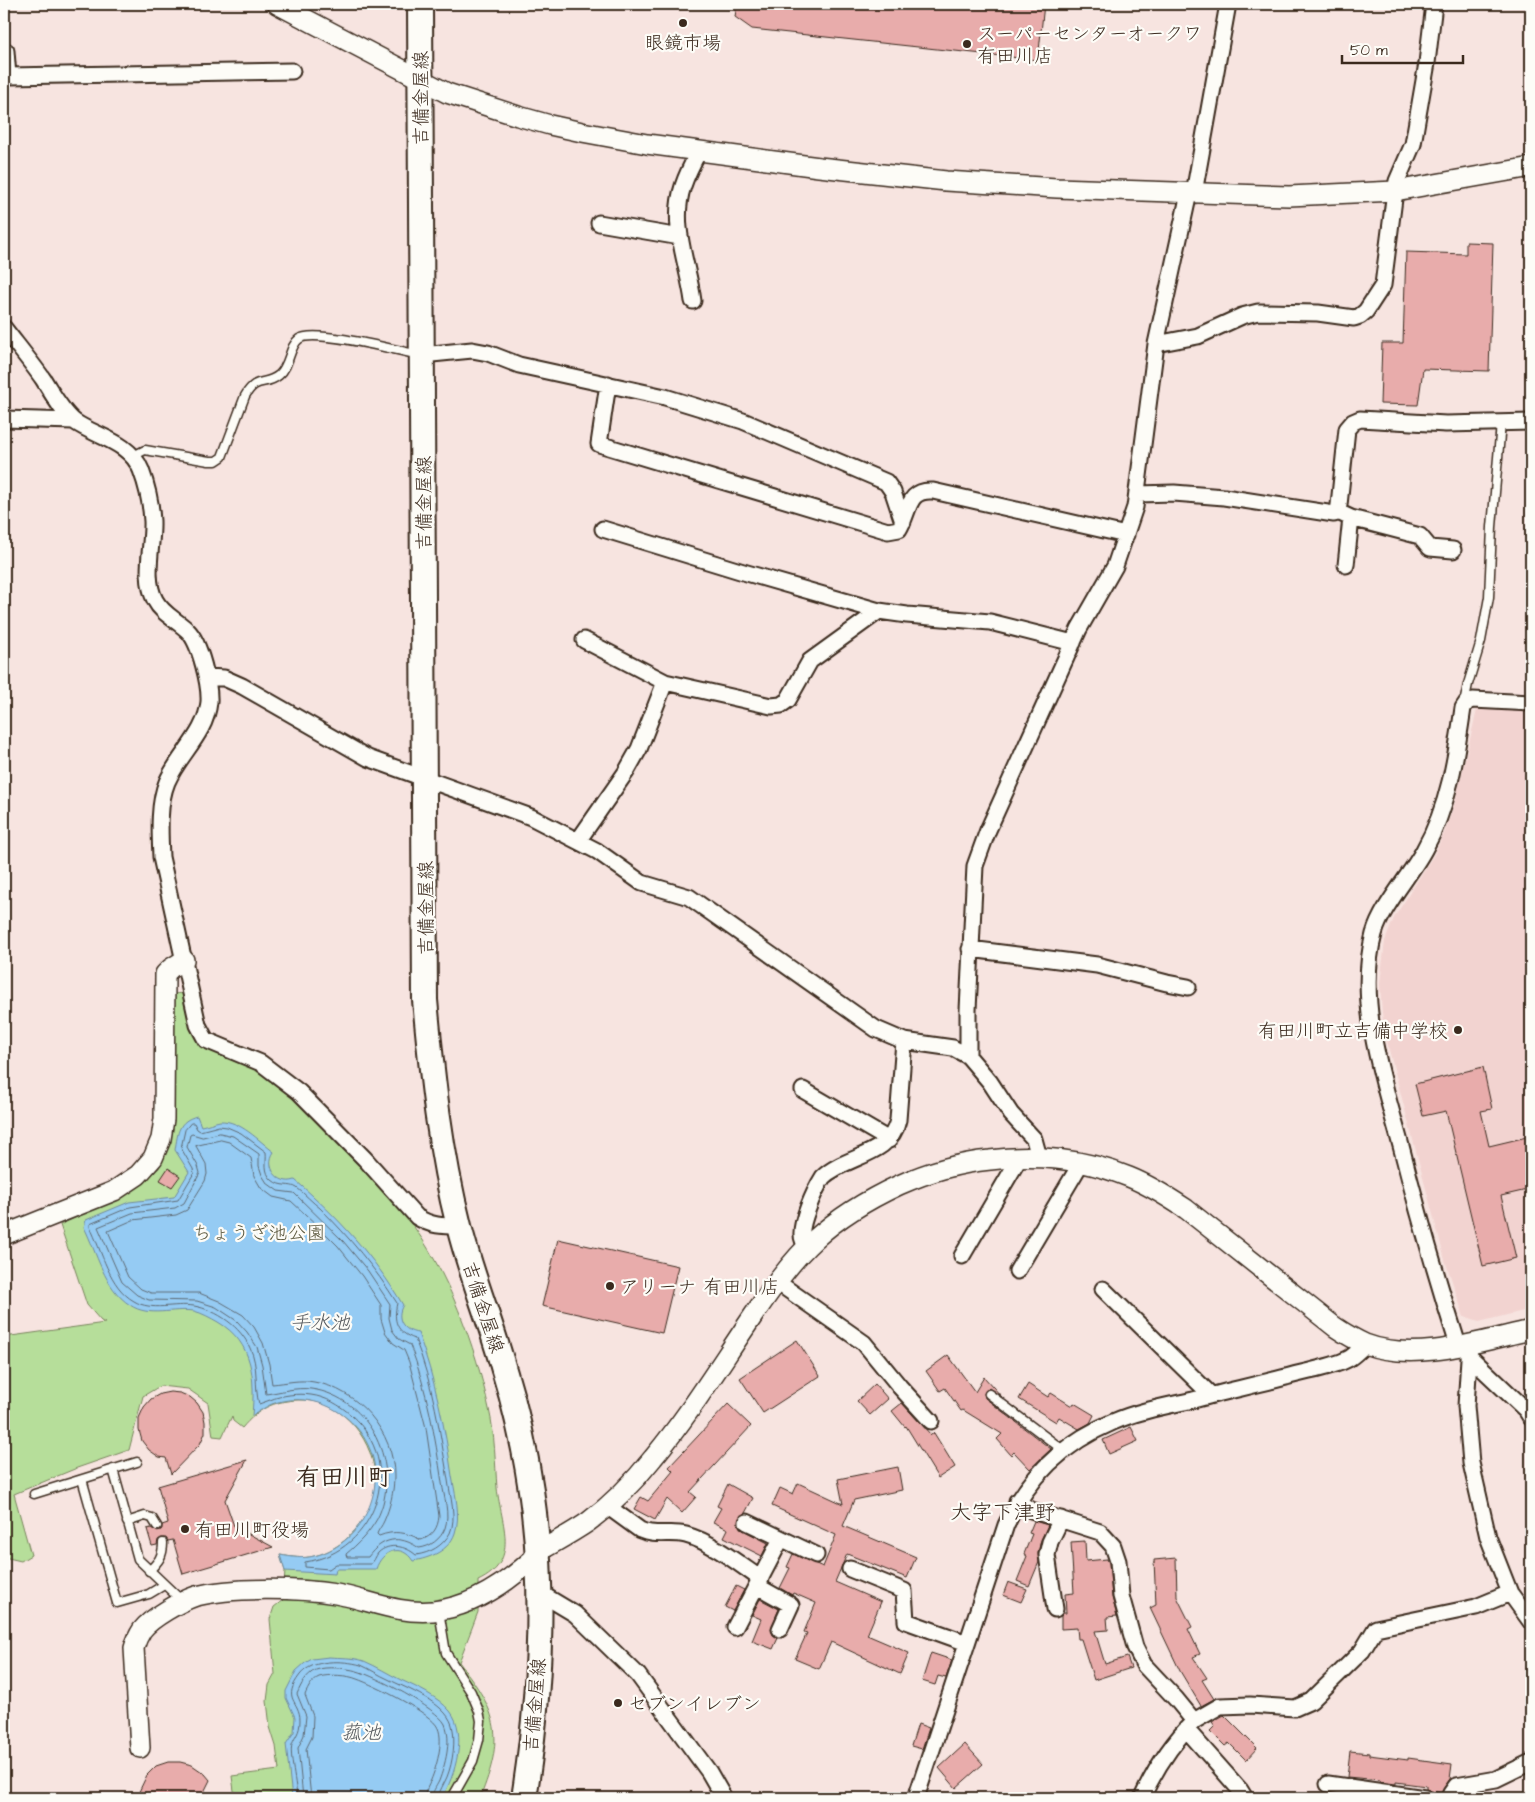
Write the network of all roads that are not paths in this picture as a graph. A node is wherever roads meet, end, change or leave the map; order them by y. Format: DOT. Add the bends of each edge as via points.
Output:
graph roads {
  1 [pos="277,4"];
  2 [pos="420,4"];
  3 [pos="1228,4"];
  4 [pos="1434,4"];
  5 [pos="4,51"];
  6 [pos="292,71"];
  7 [pos="420,78"];
  8 [pos="699,151"];
  9 [pos="1531,168"];
  10 [pos="1396,191"];
  11 [pos="1192,193"];
  12 [pos="599,224"];
  13 [pos="680,236"];
  14 [pos="693,301"];
  15 [pos="4,328"];
  16 [pos="1156,344"];
  17 [pos="422,355"];
  18 [pos="608,384"];
  19 [pos="4,419"];
  20 [pos="74,421"];
  21 [pos="1531,422"];
  22 [pos="1501,423"];
  23 [pos="133,456"];
  24 [pos="1138,494"];
  25 [pos="1344,515"];
  26 [pos="903,522"];
  27 [pos="603,529"];
  28 [pos="1126,535"];
  29 [pos="1453,550"];
  30 [pos="1346,565"];
  31 [pos="879,611"];
  32 [pos="584,640"];
  33 [pos="1073,643"];
  34 [pos="207,677"];
  35 [pos="665,682"];
  36 [pos="1531,703"];
  37 [pos="1463,708"];
  38 [pos="424,778"];
  39 [pos="578,841"];
  40 [pos="970,949"];
  41 [pos="184,960"];
  42 [pos="1188,987"];
  43 [pos="904,1041"];
  44 [pos="968,1056"];
  45 [pos="802,1090"];
  46 [pos="889,1140"];
  47 [pos="1020,1157"];
  48 [pos="1039,1157"];
  49 [pos="1081,1163"];
  50 [pos="459,1226"];
  51 [pos="4,1235"];
  52 [pos="808,1246"];
  53 [pos="962,1256"];
  54 [pos="1017,1271"];
  55 [pos="777,1282"];
  56 [pos="1103,1289"];
  57 [pos="1531,1330"];
  58 [pos="1366,1344"];
  59 [pos="1466,1348"];
  60 [pos="989,1394"];
  61 [pos="1211,1396"];
  62 [pos="1531,1418"];
  63 [pos="931,1421"];
  64 [pos="1063,1450"];
  65 [pos="137,1462"];
  66 [pos="113,1469"];
  67 [pos="82,1479"];
  68 [pos="34,1494"];
  69 [pos="1018,1501"];
  70 [pos="607,1506"];
  71 [pos="1061,1519"];
  72 [pos="127,1522"];
  73 [pos="747,1522"];
  74 [pos="157,1526"];
  75 [pos="781,1539"];
  76 [pos="163,1543"];
  77 [pos="538,1553"];
  78 [pos="816,1556"];
  79 [pos="850,1569"];
  80 [pos="149,1570"];
  81 [pos="759,1582"];
  82 [pos="164,1584"];
  83 [pos="540,1593"];
  84 [pos="1510,1593"];
  85 [pos="182,1602"];
  86 [pos="1055,1609"];
  87 [pos="439,1610"];
  88 [pos="1531,1622"];
  89 [pos="735,1627"];
  90 [pos="780,1628"];
  91 [pos="967,1643"];
  92 [pos="1190,1725"];
  93 [pos="140,1748"];
  94 [pos="1531,1762"];
  95 [pos="1328,1784"];
  96 [pos="1397,1796"];
  97 [pos="452,1798"];
  98 [pos="524,1798"];
  99 [pos="724,1798"];
  100 [pos="916,1798"];
  101 [pos="1142,1798"];
  102 [pos="1245,1798"];
  103 [pos="1425,1798"];
  104 [pos="1449,1798"];
  1 -- 7 [label="street"];
  2 -- 7 [label="main road, 吉備金屋線"];
  3 -- 11 [label="street"];
  4 -- 10 [label="street" via="1413,144"];
  5 -- 6 [label="street" via="8,76"];
  7 -- 8 [label="street" via="447,93 550,126"];
  7 -- 17 [label="main road, 吉備金屋線"];
  8 -- 11 [label="street" via="946,181"];
  8 -- 13 [label="street" via="680,198"];
  9 -- 10 [label="street"];
  10 -- 11 [label="street" via="1289,196"];
  10 -- 16 [label="street" via="1383,285 1360,316 1258,312 1198,336"];
  11 -- 16 [label="street"];
  12 -- 13 [label="street"];
  13 -- 14 [label="street"];
  15 -- 20 [label="street"];
  16 -- 24 [label="street"];
  17 -- 18 [label="street" via="472,350 519,365"];
  17 -- 23 [label="lane" via="331,336 299,339 286,369 278,376 251,387 222,457 209,461 145,450"];
  17 -- 38 [label="main road, 吉備金屋線"];
  18 -- 26 [label="street" via="744,421 886,482 893,492"];
  18 -- 26 [label="street" via="599,444 888,531 899,529"];
  19 -- 20 [label="street"];
  20 -- 23 [label="street"];
  21 -- 22 [label="street"];
  22 -- 25 [label="street" via="1446,424 1360,419 1353,422 1347,429"];
  22 -- 37 [label="lane" via="1488,596 1481,641"];
  23 -- 34 [label="street" via="149,494 151,591 165,613 190,632"];
  24 -- 25 [label="street" via="1224,497"];
  24 -- 28 [label="street"];
  25 -- 29 [label="street" via="1420,536 1430,548"];
  25 -- 30 [label="street"];
  26 -- 28 [label="street" via="912,500 924,490"];
  27 -- 31 [label="street"];
  28 -- 33 [label="street" via="1115,566"];
  31 -- 33 [label="street" via="990,622"];
  31 -- 35 [label="street" via="810,661 788,700 781,705 771,706"];
  32 -- 35 [label="street"];
  33 -- 40 [label="street" via="988,830 975,866"];
  34 -- 38 [label="street" via="224,678 242,686 368,758"];
  34 -- 41 [label="street" via="209,700 204,721 172,772 162,803 161,857"];
  35 -- 39 [label="street" via="639,749"];
  36 -- 37 [label="street" via="1473,700"];
  37 -- 59 [label="street" via="1448,791 1437,824 1425,849 1378,921 1368,998 1385,1088 1422,1226"];
  38 -- 39 [label="street" via="515,810"];
  38 -- 50 [label="main road, 吉備金屋線" via="426,1000 436,1105"];
  39 -- 43 [label="street" via="642,883 690,897 876,1030"];
  40 -- 42 [label="street" via="1097,965"];
  40 -- 44 [label="street"];
  41 -- 50 [label="street" via="198,1024 206,1040 261,1063 300,1092 425,1222 436,1226"];
  41 -- 51 [label="street" via="165,974 164,1119 161,1139 153,1158 138,1175 114,1191"];
  43 -- 44 [label="street" via="953,1048"];
  43 -- 46 [label="street" via="898,1120"];
  44 -- 48 [label="street" via="1034,1139"];
  45 -- 46 [label="street"];
  46 -- 52 [label="street" via="823,1177 803,1223 803,1240"];
  47 -- 48 [label="street"];
  47 -- 52 [label="street" via="954,1166 905,1182 853,1210"];
  47 -- 53 [label="street"];
  48 -- 49 [label="street"];
  49 -- 54 [label="street"];
  49 -- 58 [label="street" via="1129,1177 1165,1195 1335,1327"];
  50 -- 77 [label="main road, 吉備金屋線" via="521,1435"];
  52 -- 55 [label="street"];
  55 -- 63 [label="street" via="864,1344"];
  55 -- 70 [label="street" via="666,1442"];
  56 -- 61 [label="street"];
  57 -- 59 [label="street"];
  58 -- 59 [label="street" via="1413,1352"];
  58 -- 61 [label="street" via="1349,1359"];
  59 -- 62 [label="street"];
  59 -- 84 [label="street" via="1466,1406 1471,1463 1488,1537"];
  60 -- 64 [label="lane"];
  61 -- 64 [label="street" via="1113,1422"];
  64 -- 69 [label="street"];
  65 -- 66 [label="lane"];
  66 -- 67 [label="lane"];
  66 -- 72 [label="lane"];
  67 -- 68 [label="lane"];
  67 -- 82 [label="lane" via="117,1603 148,1594"];
  69 -- 71 [label="street" via="1031,1510"];
  69 -- 91 [label="street" via="997,1550"];
  70 -- 77 [label="street" via="588,1522"];
  70 -- 81 [label="street" via="646,1533 684,1535 703,1542"];
  71 -- 86 [label="street" via="1047,1555"];
  71 -- 92 [label="street" via="1100,1532 1113,1546 1118,1561 1121,1596 1135,1647 1144,1665 1176,1699"];
  72 -- 74 [label="lane" via="145,1516 152,1518"];
  72 -- 80 [label="lane" via="138,1560"];
  73 -- 75 [label="street"];
  75 -- 78 [label="street"];
  75 -- 81 [label="street"];
  76 -- 80 [label="lane" via="161,1558"];
  77 -- 83 [label="main road, 吉備金屋線"];
  77 -- 87 [label="street" via="517,1574 482,1595"];
  79 -- 91 [label="street" via="904,1591 906,1621"];
  80 -- 82 [label="lane"];
  81 -- 89 [label="street"];
  81 -- 90 [label="street" via="791,1605"];
  82 -- 85 [label="lane"];
  83 -- 98 [label="main road, 吉備金屋線" via="536,1707"];
  83 -- 99 [label="street" via="575,1614 638,1675 709,1772"];
  84 -- 88 [label="street"];
  84 -- 92 [label="street" via="1476,1607 1376,1628 1362,1651 1310,1701 1294,1708 1220,1706"];
  85 -- 87 [label="street" via="221,1592 297,1591 338,1594 391,1609 414,1612"];
  85 -- 93 [label="street" via="149,1623 137,1637 134,1648"];
  87 -- 97 [label="lane" via="446,1653 471,1692 481,1721 473,1761"];
  91 -- 100 [label="street"];
  92 -- 101 [label="street" via="1158,1767"];
  92 -- 102 [label="street"];
  94 -- 104 [label="street" via="1496,1778 1456,1786"];
  95 -- 96 [label="street"];
  96 -- 103 [label="street"];
}
